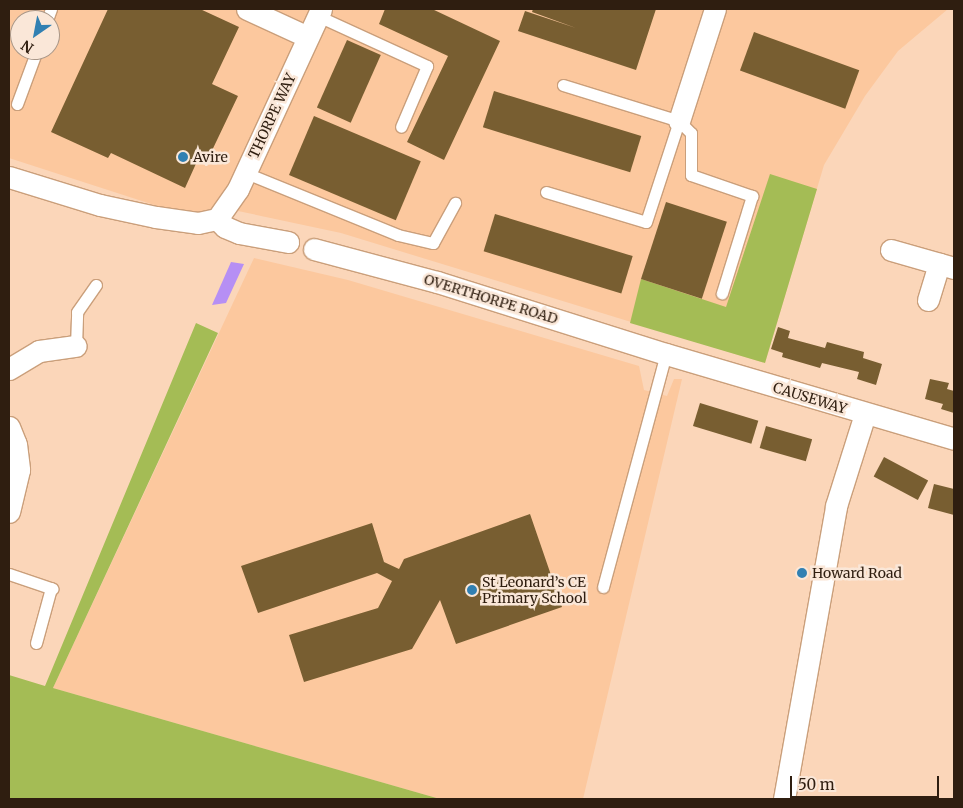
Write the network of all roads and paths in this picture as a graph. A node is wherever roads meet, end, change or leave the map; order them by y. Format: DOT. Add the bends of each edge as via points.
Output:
graph roads {
  1 [pos="247,9"];
  2 [pos="715,9"];
  3 [pos="320,13"];
  4 [pos="308,37"];
  5 [pos="33,60"];
  6 [pos="563,85"];
  7 [pos="17,104"];
  8 [pos="678,121"];
  9 [pos="401,126"];
  10 [pos="246,173"];
  11 [pos="9,177"];
  12 [pos="546,192"];
  13 [pos="455,203"];
  14 [pos="217,219"];
  15 [pos="288,242"];
  16 [pos="314,248"];
  17 [pos="891,250"];
  18 [pos="946,266"];
  19 [pos="96,285"];
  20 [pos="722,293"];
  21 [pos="928,300"];
  22 [pos="76,346"];
  23 [pos="666,354"];
  24 [pos="9,369"];
  25 [pos="865,414"];
  26 [pos="9,427"];
  27 [pos="954,439"];
  28 [pos="9,512"];
  29 [pos="9,574"];
  30 [pos="603,587"];
  31 [pos="36,643"];
  32 [pos="784,799"];
  1 -- 4 [label="street"];
  2 -- 8 [label="street"];
  3 -- 4 [label="street, THORPE WAY"];
  3 -- 9 [label="lane" via="427,66"];
  4 -- 10 [label="street, THORPE WAY"];
  5 -- 7 [label="lane"];
  6 -- 8 [label="lane"];
  8 -- 12 [label="lane" via="646,222"];
  8 -- 20 [label="lane" via="691,133 691,174 752,196"];
  10 -- 13 [label="lane" via="398,235 433,243"];
  10 -- 14 [label="street, THORPE WAY" via="228,208"];
  11 -- 14 [label="street" via="100,205 156,217 198,223"];
  14 -- 15 [label="street" via="225,227 239,232"];
  16 -- 23 [label="street, OVERTHORPE ROAD" via="437,282"];
  17 -- 18 [label="street"];
  18 -- 21 [label="street"];
  19 -- 22 [label="lane" via="77,312"];
  22 -- 24 [label="street" via="39,351"];
  23 -- 25 [label="street, CAUSEWAY"];
  23 -- 30 [label="lane"];
  25 -- 27 [label="street, CAUSEWAY"];
  25 -- 32 [label="street" via="836,506"];
  26 -- 28 [label="street" via="16,444 19,470"];
  29 -- 31 [label="lane" via="52,588"];
}
